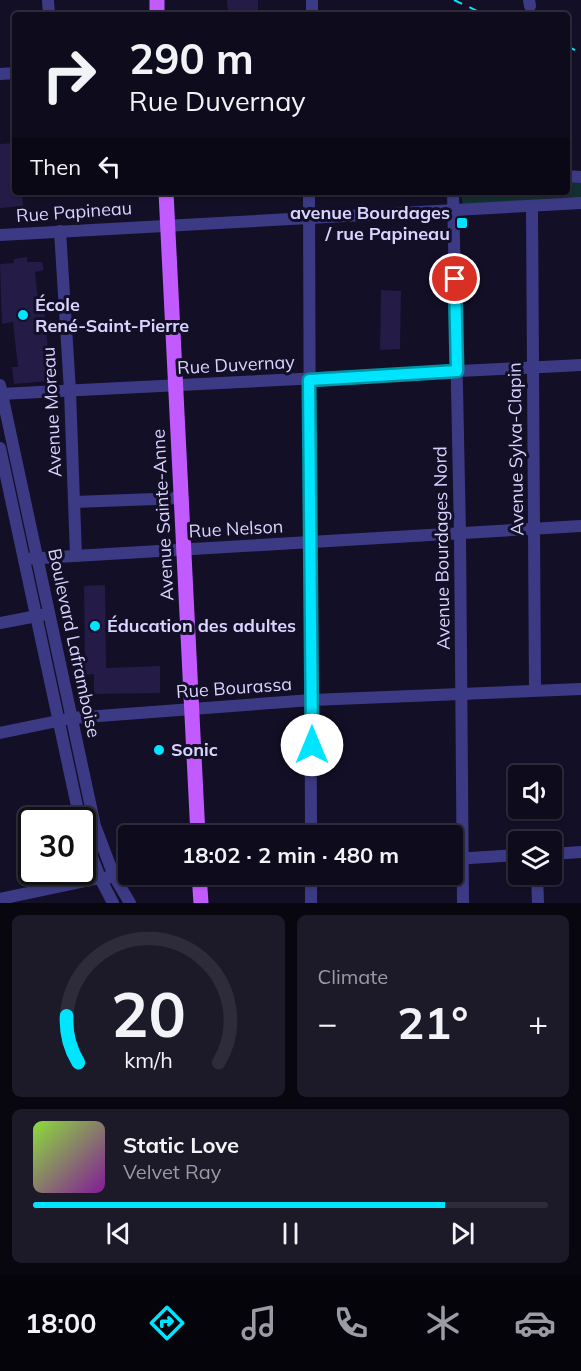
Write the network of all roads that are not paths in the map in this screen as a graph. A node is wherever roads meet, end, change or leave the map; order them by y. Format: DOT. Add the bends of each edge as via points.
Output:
graph roads {
  1 [pos="166,195"];
  2 [pos="309,195"];
  3 [pos="453,195"];
  4 [pos="581,203"];
  5 [pos="532,207"];
  6 [pos="454,210"];
  7 [pos="308,217"];
  8 [pos="168,224"];
  9 [pos="60,231"];
  10 [pos="0,235"];
  11 [pos="581,365"];
  12 [pos="533,368"];
  13 [pos="457,371"];
  14 [pos="309,380"];
  15 [pos="176,387"];
  16 [pos="1,391"];
  17 [pos="70,391"];
  18 [pos="0,448"];
  19 [pos="182,498"];
  20 [pos="74,502"];
  21 [pos="26,507"];
  22 [pos="13,510"];
  23 [pos="0,513"];
  24 [pos="581,526"];
  25 [pos="535,529"];
  26 [pos="460,534"];
  27 [pos="311,542"];
  28 [pos="185,550"];
  29 [pos="76,556"];
  30 [pos="24,559"];
  31 [pos="38,559"];
  32 [pos="50,614"];
  33 [pos="36,616"];
  34 [pos="0,623"];
  35 [pos="581,689"];
  36 [pos="536,690"];
  37 [pos="461,694"];
  38 [pos="312,700"];
  39 [pos="194,709"];
  40 [pos="72,718"];
  41 [pos="58,720"];
  42 [pos="0,733"];
  43 [pos="77,807"];
  44 [pos="198,825"];
  45 [pos="312,825"];
  46 [pos="459,825"];
  47 [pos="581,852"];
  48 [pos="562,853"];
  49 [pos="508,856"];
  50 [pos="463,859"];
  51 [pos="96,870"];
  52 [pos="114,876"];
  53 [pos="118,876"];
  54 [pos="99,878"];
  55 [pos="200,885"];
  56 [pos="311,885"];
  57 [pos="461,885"];
  58 [pos="537,885"];
  59 [pos="0,899"];
  60 [pos="113,903"];
  61 [pos="130,903"];
  62 [pos="201,903"];
  63 [pos="311,903"];
  64 [pos="463,903"];
  65 [pos="538,903"];
  1 -- 8 [label="main road, Avenue Sainte-Anne"];
  2 -- 7 [label="street"];
  3 -- 6 [label="street, Avenue Bourdages Nord"];
  4 -- 5 [label="street, Rue Papineau"];
  5 -- 6 [label="street, Rue Papineau"];
  5 -- 12 [label="street, Avenue Sylva-Clapin"];
  6 -- 7 [label="street, Rue Papineau"];
  6 -- 13 [label="street, Avenue Bourdages Nord"];
  7 -- 8 [label="street, Rue Papineau"];
  7 -- 14 [label="street"];
  8 -- 9 [label="street, Rue Papineau"];
  8 -- 15 [label="main road, Avenue Sainte-Anne"];
  9 -- 10 [label="street, Rue Papineau"];
  9 -- 17 [label="street, Avenue Moreau"];
  11 -- 12 [label="street, Rue Duvernay"];
  12 -- 13 [label="street, Rue Duvernay"];
  12 -- 25 [label="street, Avenue Sylva-Clapin"];
  13 -- 14 [label="street, Rue Duvernay"];
  13 -- 26 [label="street, Avenue Bourdages Nord"];
  14 -- 15 [label="street, Rue Duvernay"];
  14 -- 27 [label="street"];
  15 -- 17 [label="street, Rue Duvernay"];
  15 -- 19 [label="main road, Avenue Sainte-Anne"];
  16 -- 17 [label="street, Rue Duvernay"];
  16 -- 21 [label="street, Boulevard Laframboise"];
  17 -- 20 [label="street, Avenue Moreau"];
  18 -- 22 [label="street, Boulevard Laframboise"];
  19 -- 20 [label="street"];
  19 -- 28 [label="main road, Avenue Sainte-Anne"];
  20 -- 29 [label="street, Avenue Moreau"];
  21 -- 22 [label="street"];
  21 -- 31 [label="street, Boulevard Laframboise"];
  22 -- 23 [label="street"];
  22 -- 30 [label="street, Boulevard Laframboise"];
  24 -- 25 [label="street, Rue Nelson"];
  25 -- 26 [label="street, Rue Nelson"];
  25 -- 36 [label="street, Avenue Sylva-Clapin"];
  26 -- 27 [label="street, Rue Nelson"];
  26 -- 37 [label="street, Avenue Bourdages Nord"];
  27 -- 28 [label="street, Rue Nelson"];
  27 -- 38 [label="street"];
  28 -- 29 [label="street, Rue Nelson"];
  28 -- 39 [label="main road, Avenue Sainte-Anne"];
  29 -- 31 [label="street, Rue Nelson"];
  30 -- 31 [label="street, Rue Nelson"];
  30 -- 33 [label="street, Boulevard Laframboise"];
  31 -- 32 [label="street, Boulevard Laframboise"];
  32 -- 33 [label="street"];
  32 -- 40 [label="street, Boulevard Laframboise"];
  33 -- 34 [label="street"];
  33 -- 41 [label="street, Boulevard Laframboise"];
  35 -- 36 [label="street, Rue Bourassa"];
  36 -- 37 [label="street, Rue Bourassa"];
  37 -- 38 [label="street, Rue Bourassa"];
  37 -- 46 [label="street, Avenue Bourdages Nord"];
  38 -- 39 [label="street, Rue Bourassa"];
  38 -- 45 [label="street"];
  39 -- 40 [label="street, Rue Bourassa"];
  39 -- 44 [label="main road, Avenue Sainte-Anne"];
  40 -- 41 [label="street, Rue Bourassa"];
  40 -- 52 [label="street, Boulevard Laframboise" via="95,826"];
  41 -- 42 [label="street, Rue Bourassa"];
  41 -- 43 [label="street, Boulevard Laframboise"];
  47 -- 48 [label="street"];
  49 -- 50 [label="street"];
  51 -- 54 [label="street"];
  52 -- 53 [label="street"];
  52 -- 54 [label="street"];
  52 -- 61 [label="street, Boulevard Laframboise"];
  54 -- 59 [label="street"];
  54 -- 60 [label="street"];
  55 -- 62 [label="main road"];
  56 -- 63 [label="street"];
  57 -- 64 [label="street, Avenue Bourdages Nord"];
  58 -- 65 [label="street"];
}
